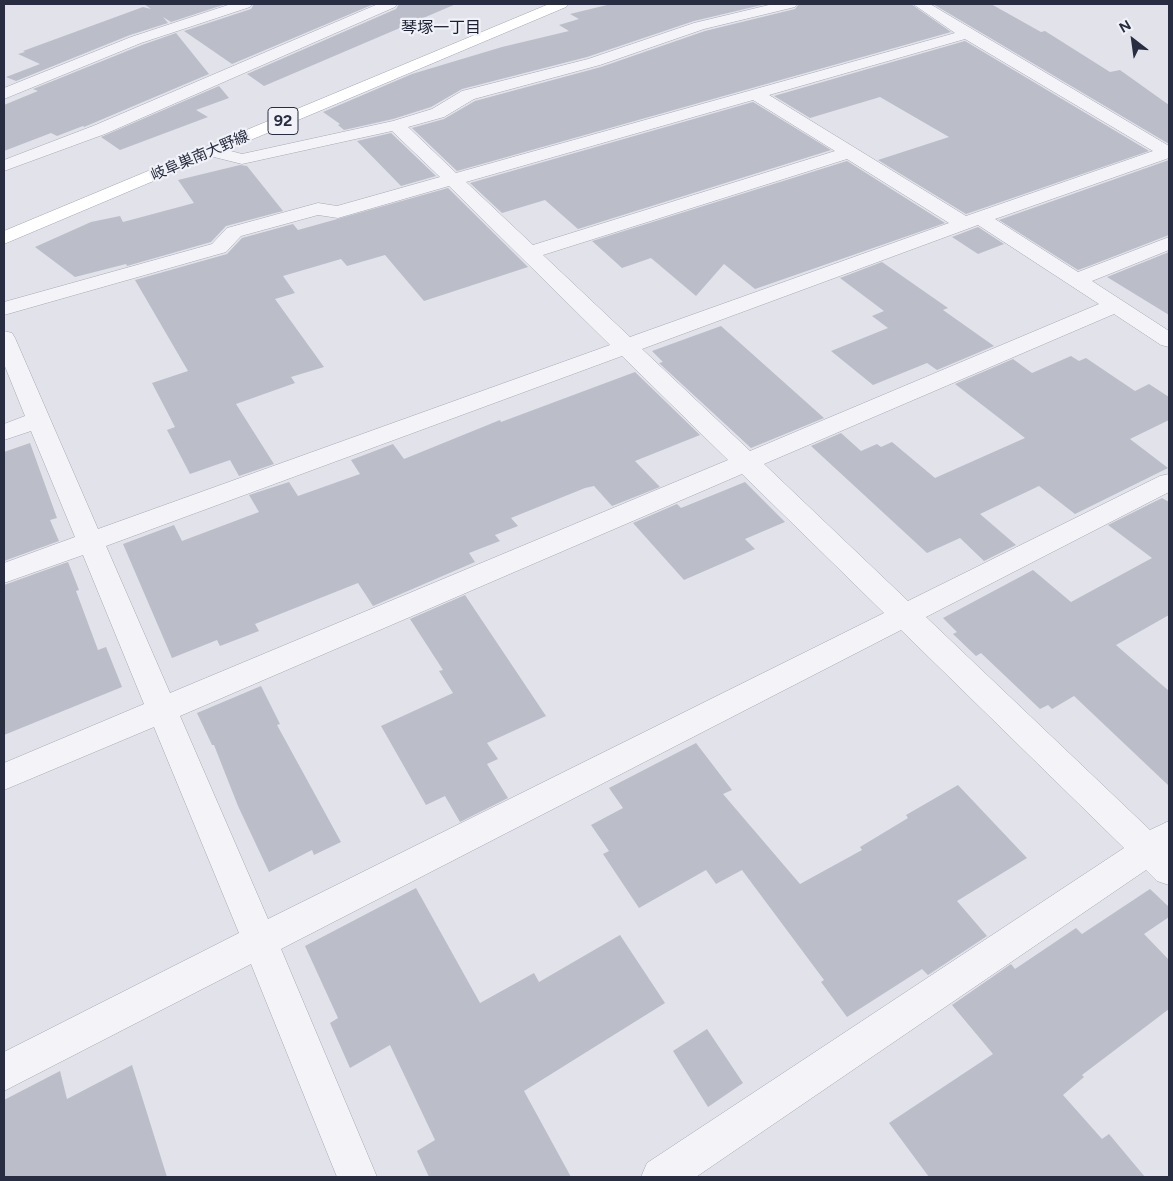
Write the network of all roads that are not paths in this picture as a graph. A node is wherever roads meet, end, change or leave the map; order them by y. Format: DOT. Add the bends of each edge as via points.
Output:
graph roads {
  1 [pos="245,4"];
  2 [pos="390,4"];
  3 [pos="561,4"];
  4 [pos="790,4"];
  5 [pos="920,4"];
  6 [pos="968,34"];
  7 [pos="4,94"];
  8 [pos="756,94"];
  9 [pos="396,125"];
  10 [pos="212,151"];
  11 [pos="850,152"];
  12 [pos="1169,152"];
  13 [pos="4,166"];
  14 [pos="452,180"];
  15 [pos="973,221"];
  16 [pos="4,238"];
  17 [pos="1169,243"];
  18 [pos="528,253"];
  19 [pos="1076,280"];
  20 [pos="1116,305"];
  21 [pos="4,309"];
  22 [pos="4,338"];
  23 [pos="1169,340"];
  24 [pos="626,347"];
  25 [pos="39,420"];
  26 [pos="4,432"];
  27 [pos="746,462"];
  28 [pos="1169,482"];
  29 [pos="90,542"];
  30 [pos="4,573"];
  31 [pos="905,617"];
  32 [pos="162,710"];
  33 [pos="4,777"];
  34 [pos="1162,852"];
  35 [pos="260,941"];
  36 [pos="4,1072"];
  37 [pos="357,1177"];
  38 [pos="661,1177"];
  1 -- 7 [label="street" via="136,40"];
  2 -- 13 [label="street" via="99,130"];
  3 -- 10 [label="main road, 岐阜巣南大野線 / 92"];
  4 -- 9 [label="street" via="699,26 594,62 468,94 438,113"];
  5 -- 6 [label="street"];
  6 -- 8 [label="street"];
  6 -- 12 [label="street"];
  8 -- 11 [label="street"];
  8 -- 14 [label="street"];
  9 -- 10 [label="street" via="242,159"];
  9 -- 14 [label="street"];
  10 -- 16 [label="main road, 岐阜巣南大野線 / 92"];
  11 -- 15 [label="street"];
  11 -- 18 [label="street"];
  12 -- 15 [label="street"];
  14 -- 18 [label="street"];
  14 -- 21 [label="street" via="338,212 318,209 234,232 219,248"];
  15 -- 19 [label="street"];
  15 -- 24 [label="street"];
  17 -- 19 [label="street"];
  18 -- 24 [label="street"];
  19 -- 20 [label="street"];
  20 -- 23 [label="street"];
  20 -- 27 [label="street"];
  22 -- 25 [label="street"];
  24 -- 27 [label="street"];
  24 -- 29 [label="street"];
  25 -- 26 [label="street"];
  25 -- 29 [label="street"];
  27 -- 31 [label="street"];
  27 -- 32 [label="street"];
  28 -- 31 [label="street"];
  29 -- 30 [label="street"];
  29 -- 32 [label="street"];
  31 -- 34 [label="street"];
  31 -- 35 [label="street"];
  32 -- 33 [label="street"];
  32 -- 35 [label="street"];
  34 -- 38 [label="street"];
  35 -- 36 [label="street"];
  35 -- 37 [label="street"];
}
